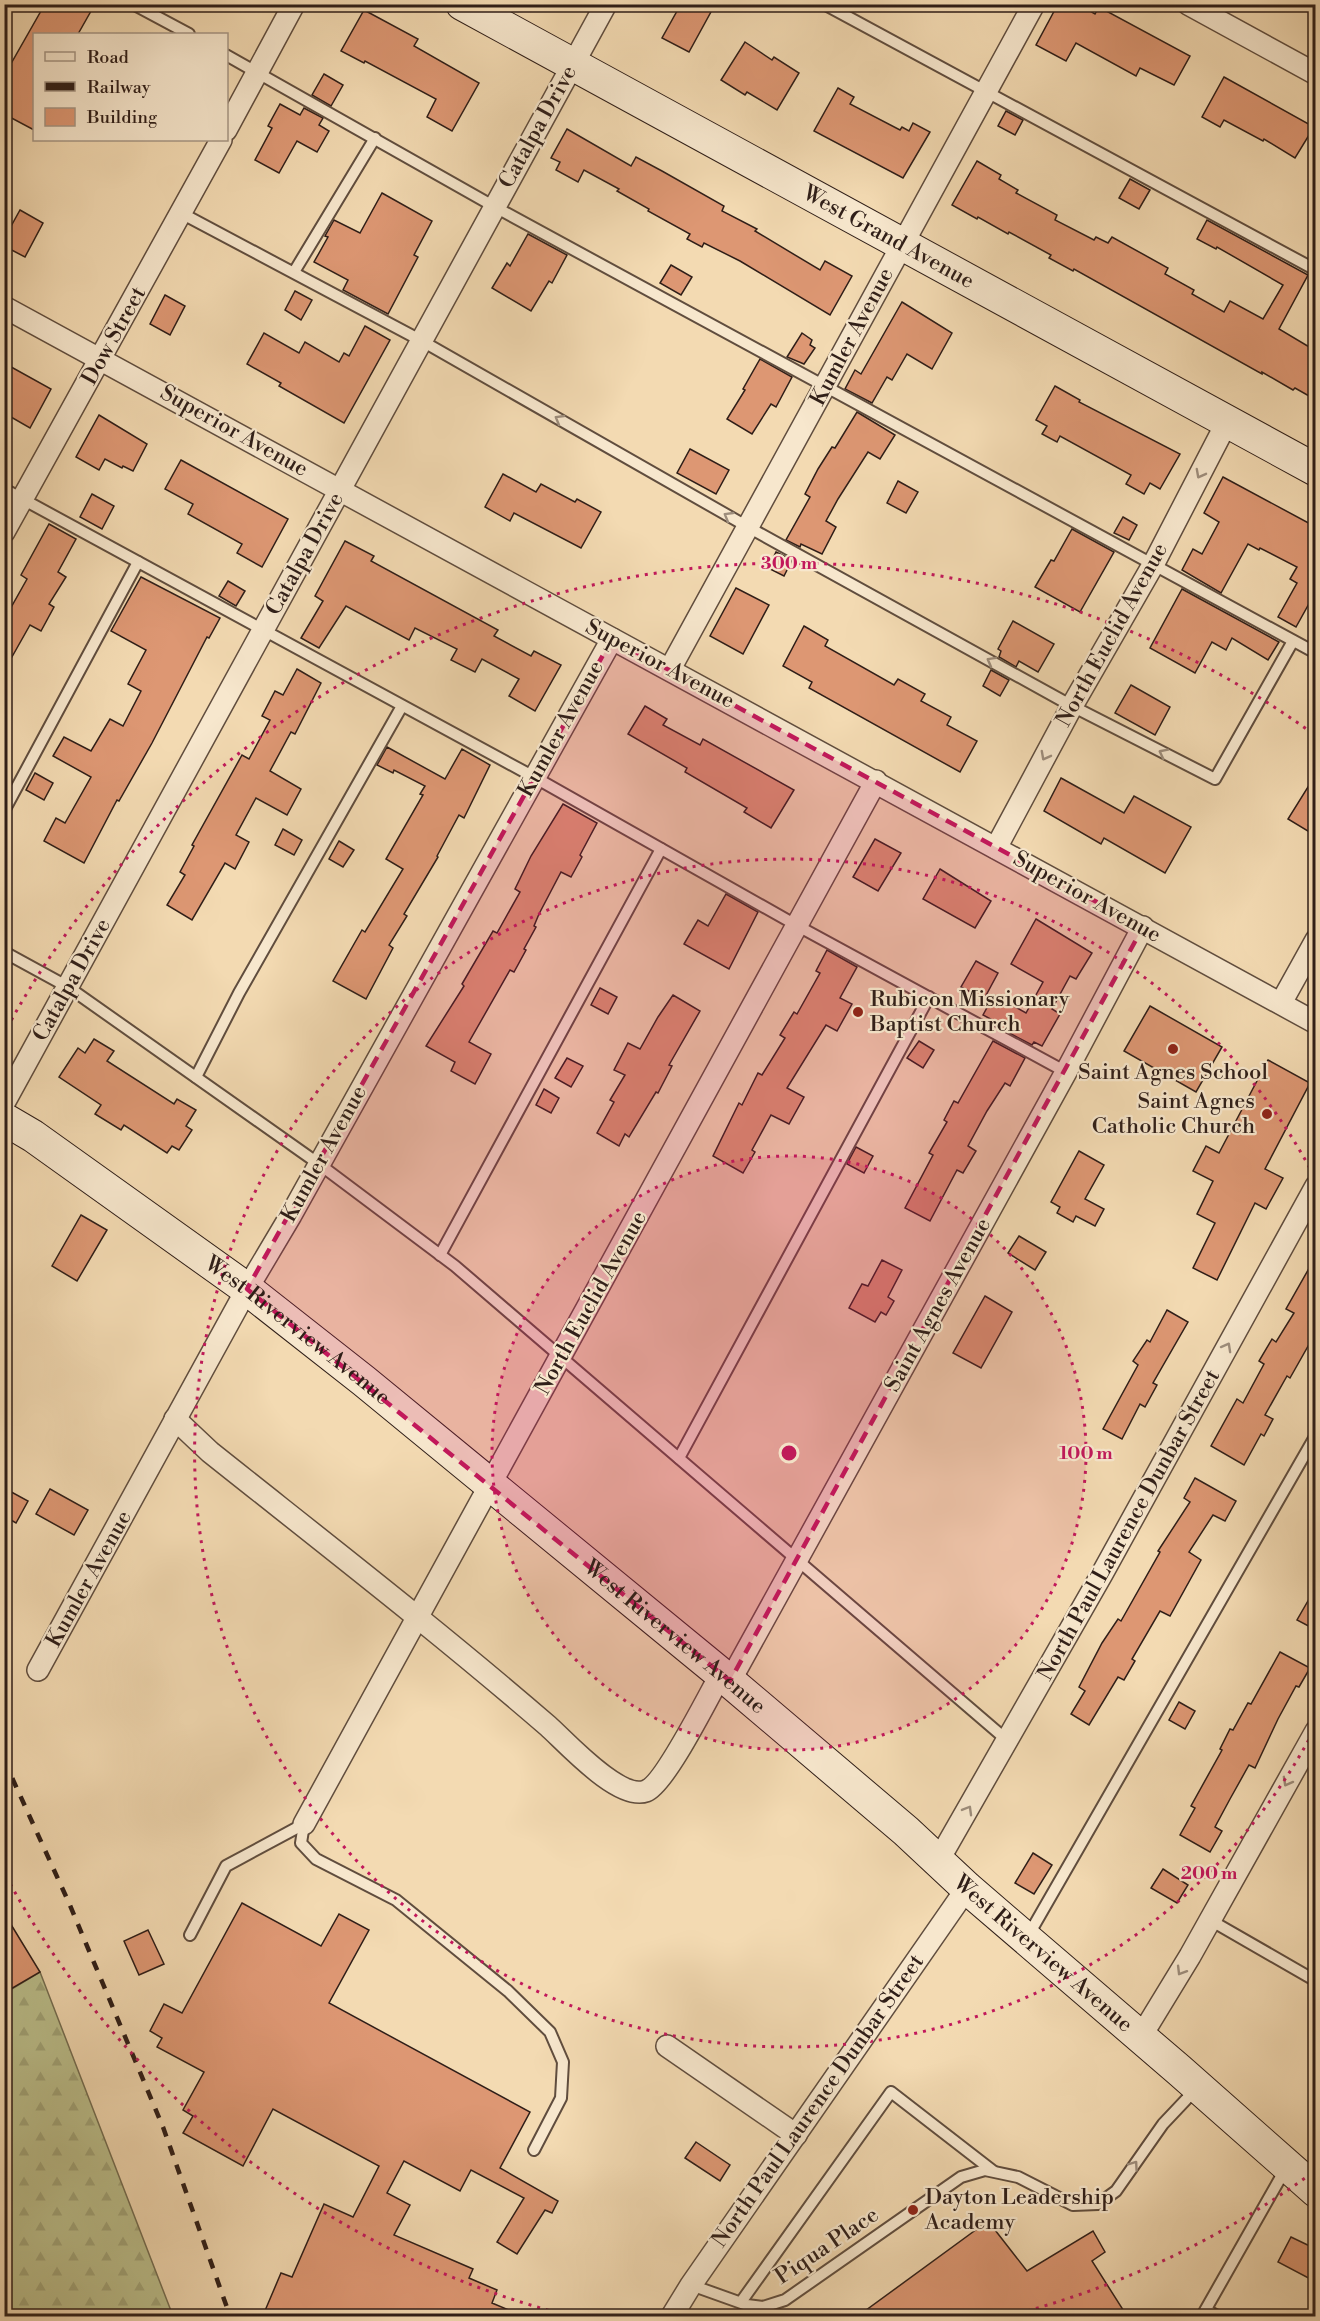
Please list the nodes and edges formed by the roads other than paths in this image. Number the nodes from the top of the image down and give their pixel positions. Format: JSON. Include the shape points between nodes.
{"nodes":[{"id":1,"x":133,"y":4,"type":"edge"},
{"id":2,"x":294,"y":4,"type":"edge"},
{"id":3,"x":462,"y":4,"type":"edge"},
{"id":4,"x":606,"y":4,"type":"edge"},
{"id":5,"x":824,"y":4,"type":"edge"},
{"id":6,"x":1034,"y":4,"type":"edge"},
{"id":7,"x":1188,"y":4,"type":"edge"},
{"id":8,"x":187,"y":33,"type":"edge"},
{"id":9,"x":228,"y":56,"type":"edge"},
{"id":10,"x":573,"y":65,"type":"junction"},
{"id":11,"x":258,"y":72,"type":"junction"},
{"id":12,"x":1316,"y":74,"type":"edge"},
{"id":13,"x":985,"y":93,"type":"junction"},
{"id":14,"x":228,"y":126,"type":"edge"},
{"id":15,"x":375,"y":138,"type":"junction"},
{"id":16,"x":220,"y":141,"type":"edge"},
{"id":17,"x":495,"y":207,"type":"junction"},
{"id":18,"x":181,"y":213,"type":"junction"},
{"id":19,"x":903,"y":244,"type":"junction"},
{"id":20,"x":1316,"y":270,"type":"edge"},
{"id":21,"x":294,"y":273,"type":"junction"},
{"id":22,"x":4,"y":307,"type":"edge"},
{"id":23,"x":422,"y":340,"type":"junction"},
{"id":24,"x":101,"y":359,"type":"junction"},
{"id":25,"x":825,"y":388,"type":"junction"},
{"id":26,"x":1227,"y":423,"type":"junction"},
{"id":27,"x":1316,"y":470,"type":"edge"},
{"id":28,"x":341,"y":490,"type":"junction"},
{"id":29,"x":14,"y":494,"type":"edge"},
{"id":30,"x":748,"y":527,"type":"junction"},
{"id":31,"x":4,"y":532,"type":"edge"},
{"id":32,"x":138,"y":562,"type":"junction"},
{"id":33,"x":1153,"y":565,"type":"junction"},
{"id":34,"x":262,"y":631,"type":"junction"},
{"id":35,"x":612,"y":639,"type":"junction"},
{"id":36,"x":1293,"y":641,"type":"junction"},
{"id":37,"x":1316,"y":653,"type":"edge"},
{"id":38,"x":670,"y":669,"type":"junction"},
{"id":39,"x":402,"y":706,"type":"junction"},
{"id":40,"x":1072,"y":706,"type":"junction"},
{"id":41,"x":534,"y":777,"type":"junction"},
{"id":42,"x":876,"y":781,"type":"junction"},
{"id":43,"x":4,"y":811,"type":"edge"},
{"id":44,"x":996,"y":848,"type":"junction"},
{"id":45,"x":661,"y":849,"type":"junction"},
{"id":46,"x":796,"y":925,"type":"junction"},
{"id":47,"x":1143,"y":927,"type":"junction"},
{"id":48,"x":1316,"y":940,"type":"edge"},
{"id":49,"x":4,"y":952,"type":"edge"},
{"id":50,"x":68,"y":987,"type":"junction"},
{"id":51,"x":930,"y":997,"type":"junction"},
{"id":52,"x":1281,"y":1003,"type":"junction"},
{"id":53,"x":1316,"y":1023,"type":"edge"},
{"id":54,"x":1066,"y":1072,"type":"junction"},
{"id":55,"x":196,"y":1077,"type":"junction"},
{"id":56,"x":4,"y":1103,"type":"edge"},
{"id":57,"x":4,"y":1119,"type":"edge"},
{"id":58,"x":319,"y":1164,"type":"junction"},
{"id":59,"x":1312,"y":1200,"type":"edge"},
{"id":60,"x":440,"y":1255,"type":"junction"},
{"id":61,"x":247,"y":1289,"type":"junction"},
{"id":62,"x":561,"y":1358,"type":"junction"},
{"id":63,"x":176,"y":1419,"type":"junction"},
{"id":64,"x":1316,"y":1435,"type":"edge"},
{"id":65,"x":679,"y":1458,"type":"junction"},
{"id":66,"x":489,"y":1485,"type":"junction"},
{"id":67,"x":797,"y":1558,"type":"junction"},
{"id":68,"x":418,"y":1619,"type":"junction"},
{"id":69,"x":38,"y":1670,"type":"dead end"},
{"id":70,"x":725,"y":1677,"type":"junction"},
{"id":71,"x":1316,"y":1731,"type":"edge"},
{"id":72,"x":1008,"y":1741,"type":"junction"},
{"id":73,"x":304,"y":1824,"type":"junction"},
{"id":74,"x":938,"y":1861,"type":"junction"},
{"id":75,"x":968,"y":1888,"type":"junction"},
{"id":76,"x":1210,"y":1920,"type":"junction"},
{"id":77,"x":190,"y":1935,"type":"dead end"},
{"id":78,"x":1027,"y":1939,"type":"junction"},
{"id":79,"x":1316,"y":1981,"type":"edge"},
{"id":80,"x":1140,"y":2038,"type":"junction"},
{"id":81,"x":667,"y":2046,"type":"dead end"},
{"id":82,"x":1198,"y":2086,"type":"junction"},
{"id":83,"x":796,"y":2135,"type":"junction"},
{"id":84,"x":534,"y":2150,"type":"dead end"},
{"id":85,"x":1288,"y":2166,"type":"junction"},
{"id":86,"x":996,"y":2173,"type":"junction"},
{"id":87,"x":1316,"y":2191,"type":"edge"},
{"id":88,"x":691,"y":2285,"type":"junction"},
{"id":89,"x":741,"y":2302,"type":"junction"},
{"id":90,"x":1204,"y":2313,"type":"edge"},
{"id":91,"x":672,"y":2316,"type":"edge"},
{"id":92,"x":1217,"y":2316,"type":"edge"}],
"edges":[{"from":1,"to":8,"type":"lane"},
{"from":2,"to":11,"type":"street"},
{"from":3,"to":10,"type":"street","name":"West Grand Avenue"},
{"from":4,"to":10,"type":"street","name":"Catalpa Drive"},
{"from":5,"to":13,"type":"lane"},
{"from":6,"to":13,"type":"street","name":"Kumler Avenue"},
{"from":7,"to":12,"type":"street"},
{"from":9,"to":11,"type":"lane"},
{"from":10,"to":17,"type":"street","name":"Catalpa Drive"},
{"from":10,"to":19,"type":"street","name":"West Grand Avenue"},
{"from":11,"to":14,"type":"street"},
{"from":11,"to":15,"type":"lane"},
{"from":13,"to":19,"type":"street","name":"Kumler Avenue"},
{"from":13,"to":20,"type":"lane"},
{"from":15,"to":17,"type":"lane"},
{"from":15,"to":21,"type":"lane"},
{"from":16,"to":18,"type":"street","name":"Dow Street"},
{"from":17,"to":23,"type":"street","name":"Catalpa Drive"},
{"from":17,"to":25,"type":"lane"},
{"from":18,"to":21,"type":"lane"},
{"from":18,"to":24,"type":"street","name":"Dow Street"},
{"from":19,"to":25,"type":"street","name":"Kumler Avenue"},
{"from":19,"to":26,"type":"street","name":"West Grand Avenue"},
{"from":21,"to":23,"type":"lane"},
{"from":22,"to":24,"type":"street","name":"Superior Avenue"},
{"from":23,"to":28,"type":"street","name":"Catalpa Drive"},
{"from":30,"to":23,"type":"lane","one_way":true},
{"from":24,"to":28,"type":"street","name":"Superior Avenue"},
{"from":24,"to":29,"type":"street","name":"Dow Street"},
{"from":25,"to":30,"type":"street","name":"Kumler Avenue"},
{"from":25,"to":33,"type":"lane"},
{"from":26,"to":27,"type":"street","name":"West Grand Avenue"},
{"from":26,"to":33,"type":"street","name":"North Euclid Avenue","one_way":true},
{"from":28,"to":34,"type":"street","name":"Catalpa Drive"},
{"from":28,"to":35,"type":"street","name":"Superior Avenue"},
{"from":29,"to":31,"type":"street","name":"Dow Street"},
{"from":29,"to":32,"type":"lane"},
{"from":30,"to":38,"type":"street","name":"Kumler Avenue"},
{"from":40,"to":30,"type":"lane","one_way":true},
{"from":32,"to":34,"type":"lane"},
{"from":32,"to":43,"type":"lane"},
{"from":33,"to":36,"type":"lane"},
{"from":33,"to":40,"type":"street","name":"North Euclid Avenue"},
{"from":34,"to":39,"type":"lane"},
{"from":34,"to":50,"type":"street","name":"Catalpa Drive"},
{"from":35,"to":38,"type":"street","name":"Superior Avenue"},
{"from":35,"to":41,"type":"street","name":"Kumler Avenue"},
{"from":36,"to":37,"type":"lane"},
{"from":36,"to":40,"type":"lane","one_way":true,"via":[[1215,779]]},
{"from":38,"to":42,"type":"street","name":"Superior Avenue"},
{"from":39,"to":41,"type":"lane"},
{"from":39,"to":55,"type":"lane","via":[[239,993]]},
{"from":40,"to":44,"type":"street","name":"North Euclid Avenue","one_way":true},
{"from":41,"to":45,"type":"lane"},
{"from":41,"to":58,"type":"street","name":"Kumler Avenue"},
{"from":42,"to":44,"type":"street","name":"Superior Avenue"},
{"from":42,"to":46,"type":"street","name":"North Euclid Avenue"},
{"from":44,"to":47,"type":"street","name":"Superior Avenue"},
{"from":45,"to":46,"type":"lane"},
{"from":45,"to":60,"type":"lane"},
{"from":46,"to":51,"type":"lane"},
{"from":46,"to":62,"type":"street","name":"North Euclid Avenue"},
{"from":47,"to":52,"type":"street","name":"Superior Avenue"},
{"from":47,"to":54,"type":"street","name":"Saint Agnes Avenue"},
{"from":48,"to":52,"type":"street"},
{"from":49,"to":50,"type":"lane"},
{"from":50,"to":55,"type":"lane"},
{"from":50,"to":56,"type":"street","name":"Catalpa Drive"},
{"from":51,"to":54,"type":"lane"},
{"from":51,"to":65,"type":"lane"},
{"from":52,"to":53,"type":"street","name":"Superior Avenue"},
{"from":54,"to":67,"type":"street","name":"Saint Agnes Avenue"},
{"from":55,"to":58,"type":"lane"},
{"from":57,"to":61,"type":"street","name":"West Riverview Avenue"},
{"from":58,"to":60,"type":"lane"},
{"from":58,"to":61,"type":"street","name":"Kumler Avenue"},
{"from":72,"to":59,"type":"street","name":"North Paul Laurence Dunbar Street","one_way":true},
{"from":60,"to":62,"type":"lane"},
{"from":61,"to":63,"type":"street","name":"Kumler Avenue"},
{"from":61,"to":66,"type":"street","name":"West Riverview Avenue"},
{"from":62,"to":65,"type":"lane"},
{"from":62,"to":66,"type":"street","name":"North Euclid Avenue"},
{"from":63,"to":68,"type":"street","name":"Saint Agnes Avenue","via":[[210,1452]]},
{"from":63,"to":69,"type":"street","name":"Kumler Avenue"},
{"from":64,"to":78,"type":"lane"},
{"from":65,"to":67,"type":"lane"},
{"from":66,"to":68,"type":"street","name":"North Euclid Avenue"},
{"from":66,"to":70,"type":"street","name":"West Riverview Avenue"},
{"from":67,"to":70,"type":"street","name":"Saint Agnes Avenue"},
{"from":67,"to":72,"type":"lane"},
{"from":68,"to":70,"type":"street","name":"Saint Agnes Avenue","via":[[608,1780],[633,1793],[656,1785]]},
{"from":68,"to":73,"type":"street","name":"North Euclid Avenue"},
{"from":70,"to":74,"type":"street","name":"West Riverview Avenue"},
{"from":71,"to":76,"type":"street","one_way":true},
{"from":74,"to":72,"type":"street","name":"North Paul Laurence Dunbar Street","one_way":true},
{"from":73,"to":77,"type":"lane","via":[[226,1866]]},
{"from":73,"to":84,"type":"lane","via":[[301,1843],[316,1859],[396,1900],[508,1991],[550,2032],[562,2062],[561,2098]]},
{"from":74,"to":75,"type":"street","name":"West Riverview Avenue"},
{"from":75,"to":78,"type":"street","name":"West Riverview Avenue"},
{"from":75,"to":83,"type":"street","name":"North Paul Laurence Dunbar Street"},
{"from":76,"to":79,"type":"lane"},
{"from":76,"to":80,"type":"street","one_way":true},
{"from":78,"to":80,"type":"street","name":"West Riverview Avenue"},
{"from":80,"to":82,"type":"street","name":"West Riverview Avenue"},
{"from":81,"to":83,"type":"street"},
{"from":82,"to":85,"type":"street","name":"West Riverview Avenue"},
{"from":86,"to":82,"type":"lane","name":"Piqua Place","one_way":true,"via":[[1018,2177],[1073,2205],[1098,2204],[1116,2191],[1163,2124]]},
{"from":83,"to":88,"type":"street","name":"North Paul Laurence Dunbar Street"},
{"from":85,"to":87,"type":"street","name":"West Riverview Avenue"},
{"from":85,"to":90,"type":"lane"},
{"from":86,"to":89,"type":"lane","name":"Piqua Place","via":[[986,2170],[961,2177],[785,2300],[763,2307]]},
{"from":86,"to":89,"type":"lane","via":[[891,2092]]},
{"from":88,"to":89,"type":"lane","name":"Piqua Place"},
{"from":88,"to":91,"type":"street","name":"North Paul Laurence Dunbar Street"},
{"from":90,"to":92,"type":"lane"}]}
